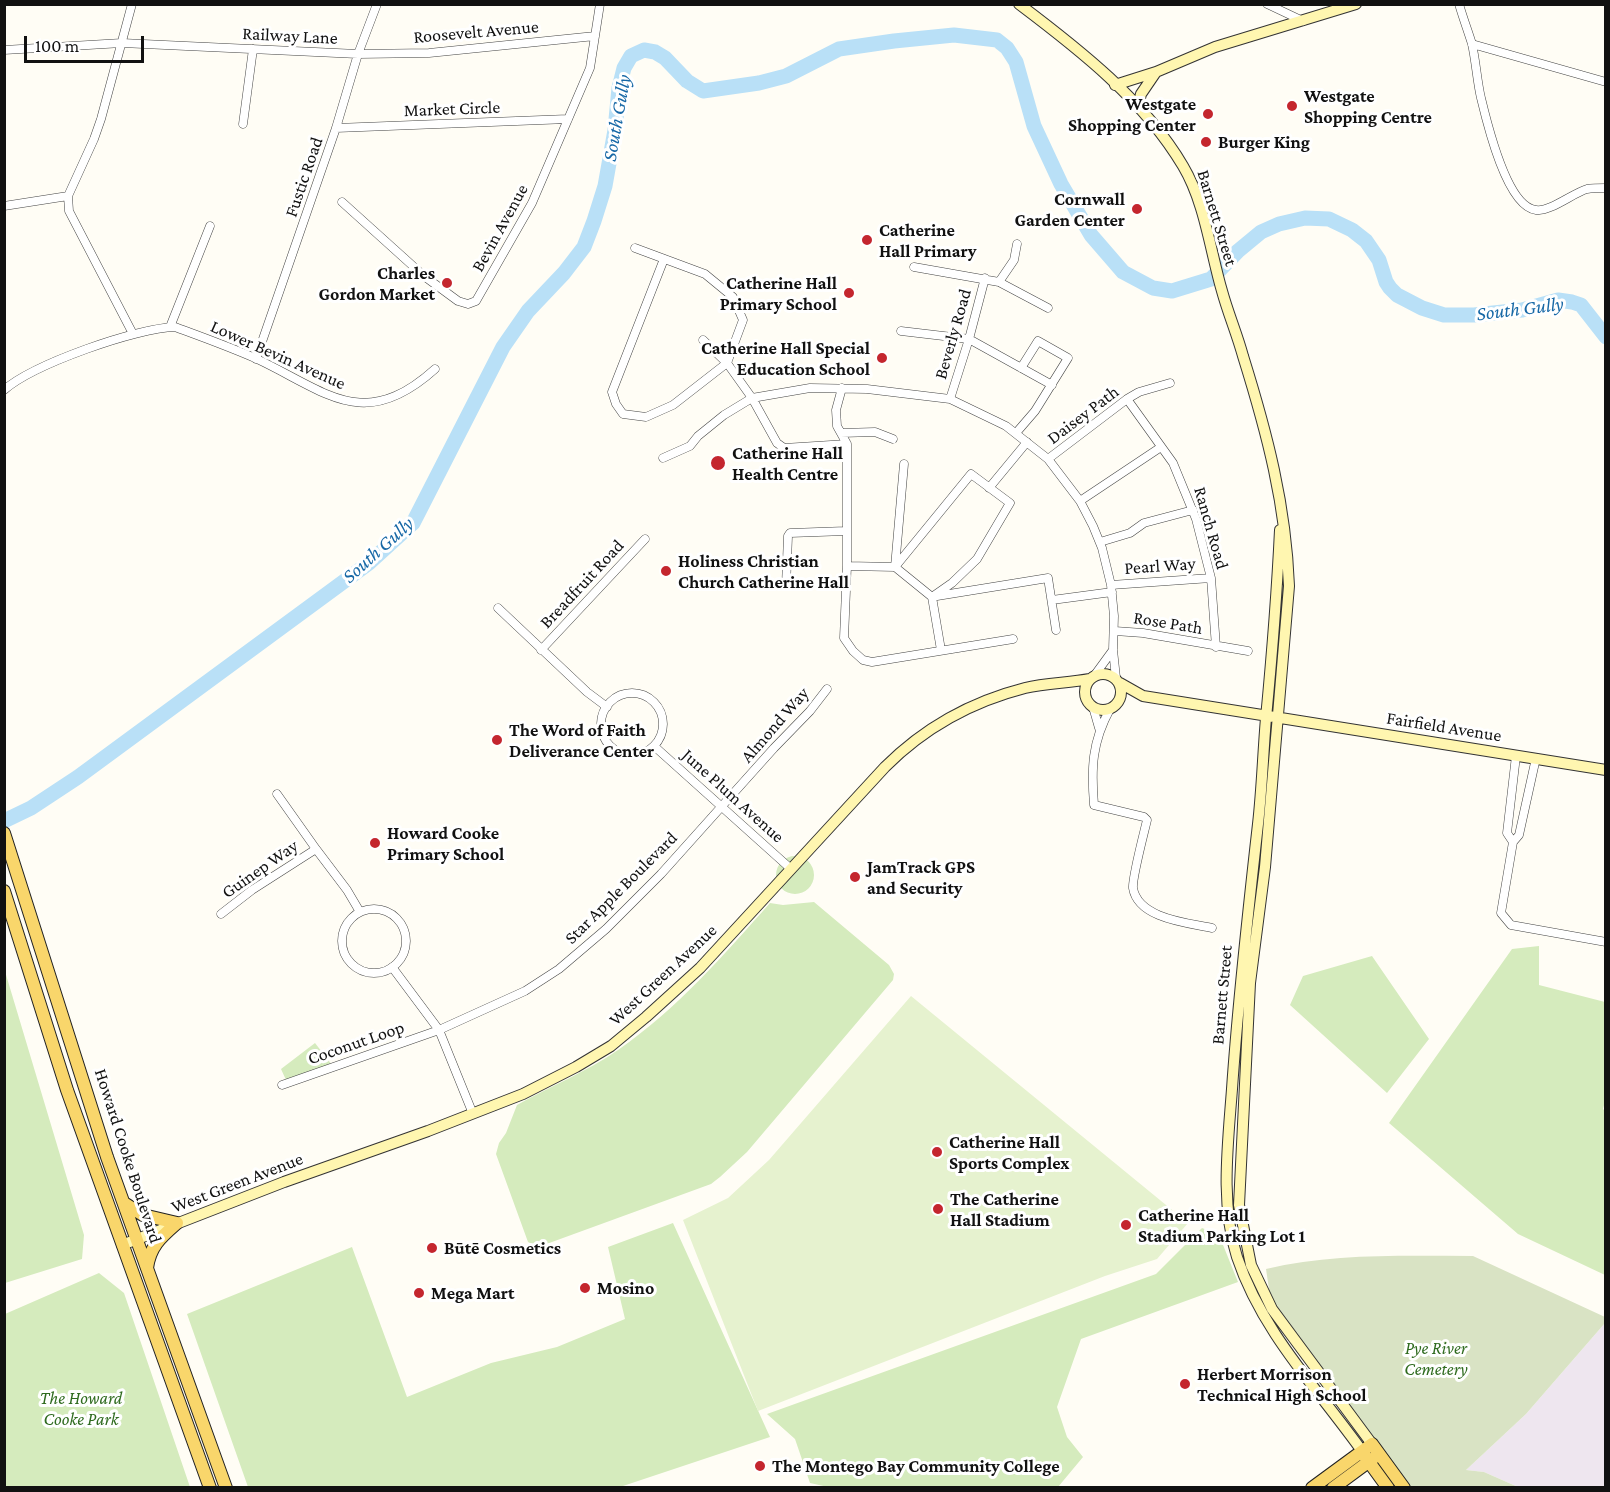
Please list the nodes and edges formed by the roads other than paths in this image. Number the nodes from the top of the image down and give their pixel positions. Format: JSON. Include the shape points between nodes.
{"nodes":[{"id":1,"x":132,"y":4,"type":"edge"},
{"id":2,"x":377,"y":4,"type":"edge"},
{"id":3,"x":600,"y":4,"type":"edge"},
{"id":4,"x":1019,"y":4,"type":"edge"},
{"id":5,"x":1267,"y":4,"type":"edge"},
{"id":6,"x":1356,"y":4,"type":"edge"},
{"id":7,"x":1459,"y":4,"type":"edge"},
{"id":8,"x":1303,"y":21,"type":"junction"},
{"id":9,"x":595,"y":36,"type":"junction"},
{"id":10,"x":122,"y":43,"type":"junction"},
{"id":11,"x":1472,"y":44,"type":"junction"},
{"id":12,"x":253,"y":49,"type":"junction"},
{"id":13,"x":4,"y":50,"type":"edge"},
{"id":14,"x":358,"y":54,"type":"junction"},
{"id":15,"x":1156,"y":72,"type":"junction"},
{"id":16,"x":1605,"y":82,"type":"edge"},
{"id":17,"x":1115,"y":85,"type":"junction"},
{"id":18,"x":1138,"y":106,"type":"junction"},
{"id":19,"x":568,"y":119,"type":"junction"},
{"id":20,"x":243,"y":124,"type":"dead end"},
{"id":21,"x":336,"y":128,"type":"junction"},
{"id":22,"x":1605,"y":188,"type":"edge"},
{"id":23,"x":68,"y":196,"type":"junction"},
{"id":24,"x":342,"y":202,"type":"dead end"},
{"id":25,"x":4,"y":206,"type":"edge"},
{"id":26,"x":210,"y":226,"type":"dead end"},
{"id":27,"x":1017,"y":244,"type":"dead end"},
{"id":28,"x":634,"y":248,"type":"dead end"},
{"id":29,"x":664,"y":259,"type":"junction"},
{"id":30,"x":914,"y":267,"type":"dead end"},
{"id":31,"x":985,"y":278,"type":"junction"},
{"id":32,"x":999,"y":282,"type":"junction"},
{"id":33,"x":1048,"y":308,"type":"dead end"},
{"id":34,"x":170,"y":327,"type":"junction"},
{"id":35,"x":901,"y":331,"type":"dead end"},
{"id":36,"x":133,"y":334,"type":"junction"},
{"id":37,"x":969,"y":339,"type":"junction"},
{"id":38,"x":703,"y":340,"type":"dead end"},
{"id":39,"x":256,"y":359,"type":"junction"},
{"id":40,"x":727,"y":363,"type":"junction"},
{"id":41,"x":1021,"y":368,"type":"junction"},
{"id":42,"x":435,"y":369,"type":"dead end"},
{"id":43,"x":1170,"y":383,"type":"dead end"},
{"id":44,"x":1052,"y":385,"type":"junction"},
{"id":45,"x":842,"y":388,"type":"junction"},
{"id":46,"x":4,"y":390,"type":"edge"},
{"id":47,"x":752,"y":398,"type":"junction"},
{"id":48,"x":950,"y":399,"type":"junction"},
{"id":49,"x":1127,"y":399,"type":"junction"},
{"id":50,"x":841,"y":433,"type":"junction"},
{"id":51,"x":1016,"y":433,"type":"junction"},
{"id":52,"x":893,"y":439,"type":"dead end"},
{"id":53,"x":1027,"y":442,"type":"junction"},
{"id":54,"x":847,"y":444,"type":"junction"},
{"id":55,"x":1161,"y":447,"type":"junction"},
{"id":56,"x":663,"y":458,"type":"dead end"},
{"id":57,"x":1048,"y":459,"type":"junction"},
{"id":58,"x":904,"y":464,"type":"dead end"},
{"id":59,"x":989,"y":488,"type":"junction"},
{"id":60,"x":1080,"y":501,"type":"junction"},
{"id":61,"x":1193,"y":510,"type":"junction"},
{"id":62,"x":846,"y":531,"type":"junction"},
{"id":63,"x":645,"y":539,"type":"dead end"},
{"id":64,"x":1100,"y":542,"type":"junction"},
{"id":65,"x":847,"y":566,"type":"junction"},
{"id":66,"x":895,"y":567,"type":"junction"},
{"id":67,"x":1211,"y":578,"type":"junction"},
{"id":68,"x":786,"y":586,"type":"dead end"},
{"id":69,"x":1112,"y":588,"type":"junction"},
{"id":70,"x":932,"y":597,"type":"junction"},
{"id":71,"x":1052,"y":600,"type":"junction"},
{"id":72,"x":498,"y":608,"type":"dead end"},
{"id":73,"x":1056,"y":630,"type":"dead end"},
{"id":74,"x":1115,"y":631,"type":"junction"},
{"id":75,"x":1012,"y":639,"type":"dead end"},
{"id":76,"x":1216,"y":647,"type":"junction"},
{"id":77,"x":541,"y":650,"type":"junction"},
{"id":78,"x":941,"y":650,"type":"junction"},
{"id":79,"x":1113,"y":650,"type":"junction"},
{"id":80,"x":1248,"y":651,"type":"dead end"},
{"id":81,"x":1092,"y":677,"type":"junction"},
{"id":82,"x":1118,"y":681,"type":"junction"},
{"id":83,"x":1065,"y":684,"type":"junction"},
{"id":84,"x":827,"y":689,"type":"dead end"},
{"id":85,"x":1143,"y":696,"type":"junction"},
{"id":86,"x":1090,"y":703,"type":"junction"},
{"id":87,"x":607,"y":707,"type":"junction"},
{"id":88,"x":1113,"y":707,"type":"junction"},
{"id":89,"x":1272,"y":717,"type":"junction"},
{"id":90,"x":1099,"y":728,"type":"junction"},
{"id":91,"x":654,"y":746,"type":"junction"},
{"id":92,"x":1516,"y":756,"type":"junction"},
{"id":93,"x":1536,"y":758,"type":"junction"},
{"id":94,"x":1605,"y":770,"type":"edge"},
{"id":95,"x":277,"y":794,"type":"dead end"},
{"id":96,"x":721,"y":807,"type":"junction"},
{"id":97,"x":4,"y":833,"type":"edge"},
{"id":98,"x":1513,"y":842,"type":"junction"},
{"id":99,"x":316,"y":849,"type":"junction"},
{"id":100,"x":791,"y":869,"type":"junction"},
{"id":101,"x":4,"y":891,"type":"edge"},
{"id":102,"x":360,"y":912,"type":"junction"},
{"id":103,"x":221,"y":914,"type":"dead end"},
{"id":104,"x":1212,"y":928,"type":"dead end"},
{"id":105,"x":1605,"y":942,"type":"edge"},
{"id":106,"x":392,"y":967,"type":"junction"},
{"id":107,"x":439,"y":1030,"type":"junction"},
{"id":108,"x":282,"y":1085,"type":"dead end"},
{"id":109,"x":472,"y":1114,"type":"junction"},
{"id":110,"x":124,"y":1203,"type":"junction"},
{"id":111,"x":177,"y":1223,"type":"junction"},
{"id":112,"x":136,"y":1239,"type":"junction"},
{"id":113,"x":122,"y":1245,"type":"junction"},
{"id":114,"x":147,"y":1269,"type":"junction"},
{"id":115,"x":1371,"y":1453,"type":"junction"},
{"id":116,"x":210,"y":1488,"type":"edge"},
{"id":117,"x":226,"y":1488,"type":"edge"},
{"id":118,"x":1312,"y":1488,"type":"edge"},
{"id":119,"x":1334,"y":1488,"type":"edge"},
{"id":120,"x":1388,"y":1488,"type":"edge"},
{"id":121,"x":1404,"y":1488,"type":"edge"}],
"edges":[{"from":1,"to":10,"type":"street"},
{"from":2,"to":14,"type":"street","name":"Fustic Road"},
{"from":3,"to":9,"type":"street","name":"Bevin Avenue"},
{"from":4,"to":17,"type":"main road","name":"Barnett Street","via":[[1062,36]]},
{"from":5,"to":8,"type":"street"},
{"from":6,"to":8,"type":"main road"},
{"from":7,"to":11,"type":"street"},
{"from":8,"to":15,"type":"main road","via":[[1215,47]]},
{"from":9,"to":14,"type":"street","name":"Roosevelt Avenue","via":[[429,53]]},
{"from":9,"to":19,"type":"street","name":"Bevin Avenue","via":[[590,68]]},
{"from":10,"to":12,"type":"street","name":"Railway Lane"},
{"from":10,"to":13,"type":"street","name":"Railway Lane"},
{"from":10,"to":23,"type":"street","via":[[94,139]]},
{"from":11,"to":16,"type":"street"},
{"from":11,"to":22,"type":"street","via":[[1493,140],[1517,197],[1536,210],[1586,190]]},
{"from":12,"to":14,"type":"street","name":"Railway Lane"},
{"from":12,"to":20,"type":"street"},
{"from":14,"to":21,"type":"street","name":"Fustic Road"},
{"from":15,"to":17,"type":"main road"},
{"from":15,"to":18,"type":"main road"},
{"from":17,"to":18,"type":"main road","name":"Barnett Street"},
{"from":18,"to":89,"type":"main road","name":"Barnett Street","via":[[1168,143],[1194,185],[1265,430],[1282,504]]},
{"from":19,"to":21,"type":"street","name":"Market Circle"},
{"from":19,"to":24,"type":"street","name":"Bevin Avenue","via":[[532,203],[473,303],[458,301],[424,276]]},
{"from":21,"to":39,"type":"street","name":"Fustic Road"},
{"from":23,"to":25,"type":"street"},
{"from":23,"to":36,"type":"street","via":[[69,211]]},
{"from":26,"to":34,"type":"street"},
{"from":27,"to":32,"type":"street","via":[[1014,260]]},
{"from":28,"to":29,"type":"street"},
{"from":29,"to":40,"type":"street","via":[[705,274],[734,297],[743,320]]},
{"from":29,"to":40,"type":"street","via":[[612,392],[616,404],[623,414],[646,417],[673,405]]},
{"from":30,"to":31,"type":"street"},
{"from":31,"to":32,"type":"street"},
{"from":31,"to":37,"type":"street","name":"Beverly Road"},
{"from":32,"to":33,"type":"street"},
{"from":34,"to":36,"type":"street","name":"Lower Bevin Avenue"},
{"from":34,"to":39,"type":"street","name":"Lower Bevin Avenue"},
{"from":35,"to":37,"type":"street"},
{"from":36,"to":46,"type":"street","name":"Lower Bevin Avenue","via":[[51,363]]},
{"from":37,"to":41,"type":"street"},
{"from":37,"to":48,"type":"street","name":"Beverly Road"},
{"from":38,"to":40,"type":"street"},
{"from":39,"to":42,"type":"street","name":"Lower Bevin Avenue","via":[[315,391],[348,402],[395,398]]},
{"from":40,"to":47,"type":"street"},
{"from":41,"to":44,"type":"street"},
{"from":41,"to":44,"type":"street","via":[[1039,341],[1068,358]]},
{"from":43,"to":49,"type":"street","name":"Daisey Path"},
{"from":44,"to":51,"type":"street"},
{"from":45,"to":47,"type":"street","via":[[810,388]]},
{"from":45,"to":48,"type":"street"},
{"from":45,"to":50,"type":"street","via":[[836,410]]},
{"from":47,"to":54,"type":"street","via":[[784,448]]},
{"from":47,"to":56,"type":"street","via":[[724,415],[690,446]]},
{"from":48,"to":51,"type":"street"},
{"from":49,"to":55,"type":"street","name":"Ranch Road"},
{"from":49,"to":57,"type":"street","name":"Daisey Path"},
{"from":50,"to":52,"type":"street","via":[[875,432]]},
{"from":50,"to":54,"type":"street"},
{"from":51,"to":53,"type":"street"},
{"from":53,"to":57,"type":"street"},
{"from":53,"to":59,"type":"street"},
{"from":54,"to":62,"type":"street"},
{"from":55,"to":60,"type":"street"},
{"from":55,"to":61,"type":"street","name":"Ranch Road","via":[[1173,463]]},
{"from":57,"to":60,"type":"street"},
{"from":58,"to":66,"type":"street"},
{"from":59,"to":66,"type":"street","via":[[971,474]]},
{"from":59,"to":70,"type":"street","via":[[1010,503],[977,559]]},
{"from":60,"to":64,"type":"street"},
{"from":61,"to":64,"type":"street","via":[[1144,523],[1130,533]]},
{"from":61,"to":67,"type":"street","name":"Ranch Road"},
{"from":62,"to":65,"type":"street"},
{"from":62,"to":68,"type":"street","via":[[790,533]]},
{"from":63,"to":77,"type":"street","name":"Breadfruit Road"},
{"from":64,"to":69,"type":"street"},
{"from":65,"to":66,"type":"street"},
{"from":65,"to":78,"type":"street","via":[[844,638],[853,651],[872,662]]},
{"from":66,"to":70,"type":"street"},
{"from":67,"to":69,"type":"street","name":"Pearl Way"},
{"from":67,"to":76,"type":"street","name":"Ranch Road"},
{"from":69,"to":71,"type":"street","name":"Pearl Way"},
{"from":69,"to":74,"type":"street"},
{"from":70,"to":71,"type":"street","via":[[1048,578]]},
{"from":70,"to":78,"type":"street"},
{"from":71,"to":73,"type":"street"},
{"from":72,"to":77,"type":"street"},
{"from":74,"to":76,"type":"street","name":"Rose Path"},
{"from":74,"to":79,"type":"street"},
{"from":75,"to":78,"type":"street"},
{"from":76,"to":80,"type":"street","name":"Rose Path"},
{"from":77,"to":87,"type":"street"},
{"from":79,"to":81,"type":"street"},
{"from":79,"to":82,"type":"street"},
{"from":81,"to":82,"type":"main road","via":[[1106,674]]},
{"from":81,"to":83,"type":"main road","name":"West Green Avenue"},
{"from":81,"to":86,"type":"main road","via":[[1085,690]]},
{"from":82,"to":85,"type":"main road"},
{"from":82,"to":88,"type":"main road","via":[[1122,694]]},
{"from":83,"to":86,"type":"main road"},
{"from":83,"to":100,"type":"main road","name":"West Green Avenue","via":[[1023,689],[972,706],[926,730],[885,767]]},
{"from":84,"to":96,"type":"street","name":"Almond Way"},
{"from":85,"to":88,"type":"main road"},
{"from":85,"to":89,"type":"main road"},
{"from":86,"to":88,"type":"main road","via":[[1101,710]]},
{"from":86,"to":90,"type":"street"},
{"from":87,"to":91,"type":"street","via":[[601,727],[610,746],[627,755],[637,755]]},
{"from":87,"to":91,"type":"street","via":[[628,694],[652,701],[661,713],[663,727]]},
{"from":88,"to":90,"type":"street"},
{"from":89,"to":92,"type":"main road","name":"Fairfield Avenue"},
{"from":89,"to":115,"type":"main road","name":"Barnett Street","via":[[1244,932],[1227,1152],[1228,1210],[1237,1256],[1256,1302],[1318,1396]]},
{"from":90,"to":104,"type":"street","via":[[1093,751],[1094,805],[1147,820],[1133,888],[1137,898],[1161,917]]},
{"from":91,"to":96,"type":"street","name":"June Plum Avenue"},
{"from":92,"to":93,"type":"main road","name":"Fairfield Avenue"},
{"from":92,"to":98,"type":"street","via":[[1507,832]]},
{"from":93,"to":94,"type":"main road","name":"Fairfield Avenue"},
{"from":93,"to":98,"type":"street","via":[[1520,835]]},
{"from":95,"to":99,"type":"street"},
{"from":96,"to":100,"type":"street","name":"June Plum Avenue"},
{"from":96,"to":107,"type":"street","name":"Star Apple Boulevard","via":[[661,874],[576,956],[525,991]]},
{"from":97,"to":110,"type":"main road","name":"Howard Cooke Boulevard"},
{"from":98,"to":105,"type":"street","via":[[1501,906],[1507,922]]},
{"from":99,"to":102,"type":"street"},
{"from":99,"to":103,"type":"street","name":"Guinep Way"},
{"from":100,"to":109,"type":"main road","name":"West Green Avenue","via":[[700,968],[611,1046],[523,1094]]},
{"from":101,"to":113,"type":"main road","name":"Howard Cooke Boulevard","via":[[67,1090]]},
{"from":102,"to":106,"type":"street","via":[[379,909],[402,926],[406,944]]},
{"from":102,"to":106,"type":"street","via":[[344,932],[343,946],[348,959],[370,972]]},
{"from":106,"to":107,"type":"street"},
{"from":107,"to":108,"type":"street","name":"Coconut Loop"},
{"from":107,"to":109,"type":"street"},
{"from":109,"to":111,"type":"main road","name":"West Green Avenue"},
{"from":110,"to":111,"type":"main road","via":[[143,1215]]},
{"from":110,"to":112,"type":"main road","name":"Howard Cooke Boulevard"},
{"from":111,"to":112,"type":"main road","name":"West Green Avenue"},
{"from":111,"to":114,"type":"main road","via":[[158,1239]]},
{"from":112,"to":113,"type":"main road","name":"West Green Avenue"},
{"from":112,"to":114,"type":"main road","name":"Howard Cooke Boulevard"},
{"from":113,"to":116,"type":"main road","name":"Howard Cooke Boulevard"},
{"from":114,"to":117,"type":"main road","name":"Howard Cooke Boulevard"},
{"from":115,"to":118,"type":"main road"},
{"from":115,"to":119,"type":"main road"},
{"from":115,"to":120,"type":"main road"},
{"from":115,"to":121,"type":"main road"}]}
